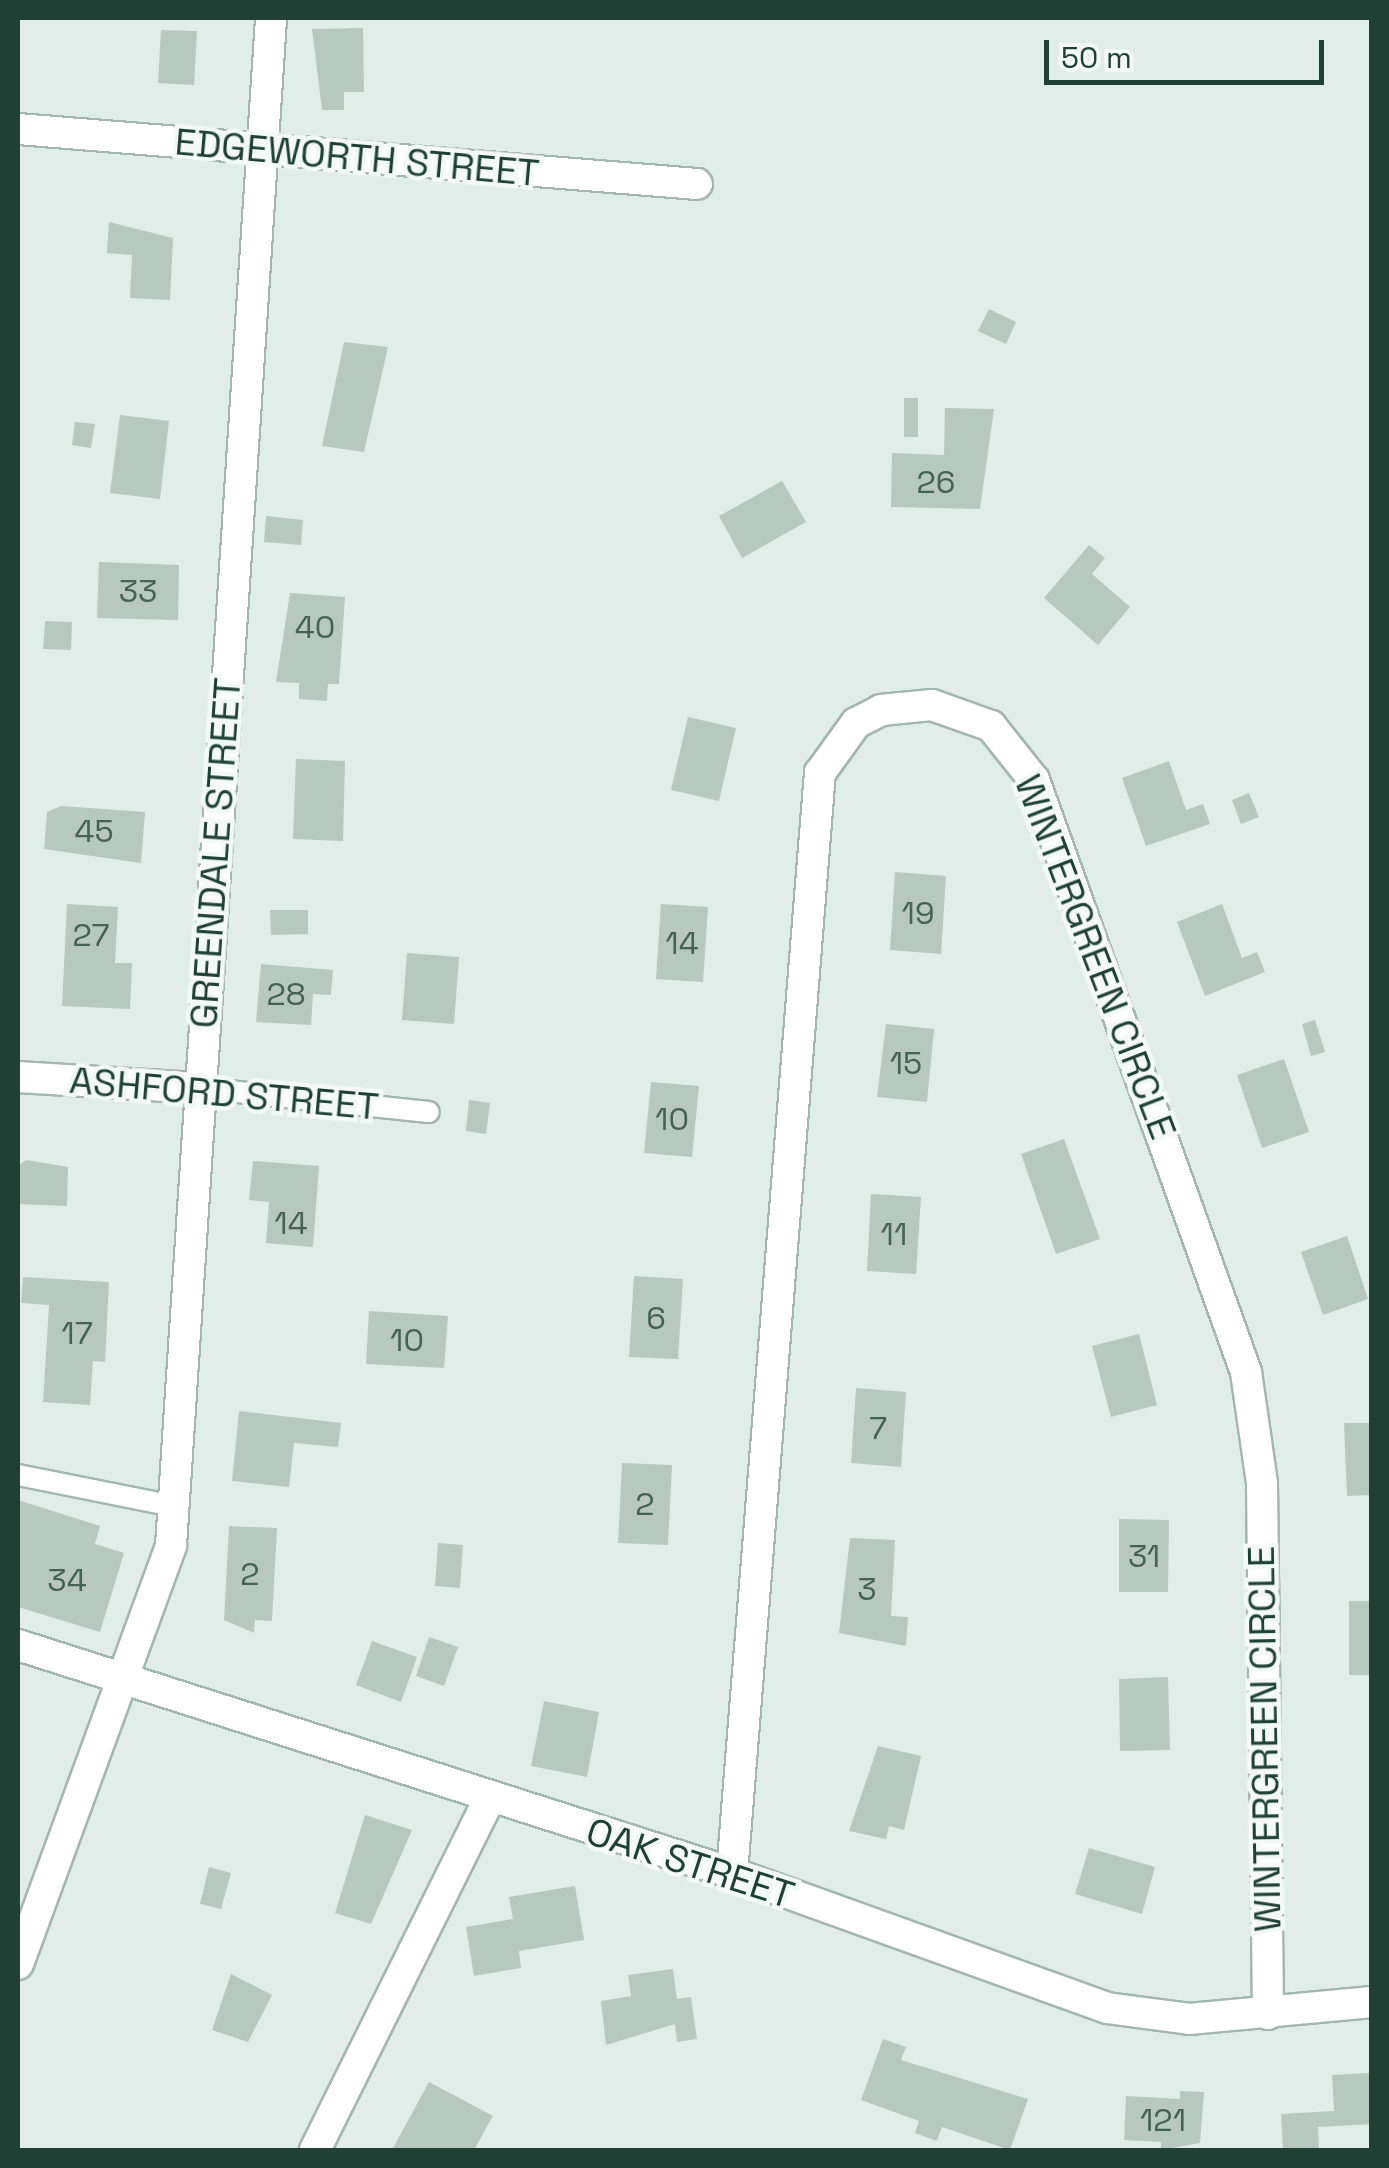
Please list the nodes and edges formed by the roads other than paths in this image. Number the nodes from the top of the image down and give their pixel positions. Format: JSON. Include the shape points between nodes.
{"nodes":[{"id":1,"x":270,"y":18,"type":"edge"},
{"id":2,"x":18,"y":129,"type":"edge"},
{"id":3,"x":262,"y":152,"type":"junction"},
{"id":4,"x":697,"y":184,"type":"dead end"},
{"id":5,"x":18,"y":1077,"type":"edge"},
{"id":6,"x":200,"y":1088,"type":"junction"},
{"id":7,"x":430,"y":1112,"type":"dead end"},
{"id":8,"x":18,"y":1475,"type":"edge"},
{"id":9,"x":173,"y":1506,"type":"junction"},
{"id":10,"x":18,"y":1644,"type":"edge"},
{"id":11,"x":126,"y":1682,"type":"junction"},
{"id":12,"x":488,"y":1801,"type":"junction"},
{"id":13,"x":732,"y":1872,"type":"junction"},
{"id":14,"x":18,"y":1964,"type":"edge"},
{"id":15,"x":1372,"y":2002,"type":"edge"},
{"id":16,"x":1268,"y":2014,"type":"junction"},
{"id":17,"x":315,"y":2150,"type":"edge"}],
"edges":[{"from":1,"to":3,"type":"street","name":"GREENDALE STREET"},
{"from":2,"to":3,"type":"street","name":"EDGEWORTH STREET"},
{"from":3,"to":4,"type":"street","name":"EDGEWORTH STREET"},
{"from":3,"to":6,"type":"street","name":"GREENDALE STREET"},
{"from":5,"to":6,"type":"street","name":"ASHFORD STREET"},
{"from":6,"to":7,"type":"lane","name":"ASHFORD STREET"},
{"from":6,"to":9,"type":"street","name":"GREENDALE STREET"},
{"from":8,"to":9,"type":"lane"},
{"from":9,"to":11,"type":"street","name":"GREENDALE STREET","via":[[154,1610]]},
{"from":10,"to":11,"type":"street","name":"OAK STREET"},
{"from":11,"to":12,"type":"street","name":"OAK STREET"},
{"from":11,"to":14,"type":"street","name":"GREENDALE STREET"},
{"from":12,"to":13,"type":"street","name":"OAK STREET"},
{"from":12,"to":17,"type":"street"},
{"from":13,"to":16,"type":"street","name":"OAK STREET","via":[[1107,2008],[1188,2019]]},
{"from":13,"to":16,"type":"street","name":"WINTERGREEN CIRCLE","via":[[820,772],[856,723],[881,710],[932,705],[991,726],[1034,780],[1246,1372],[1262,1483]]},
{"from":15,"to":16,"type":"street","name":"OAK STREET"}]}
